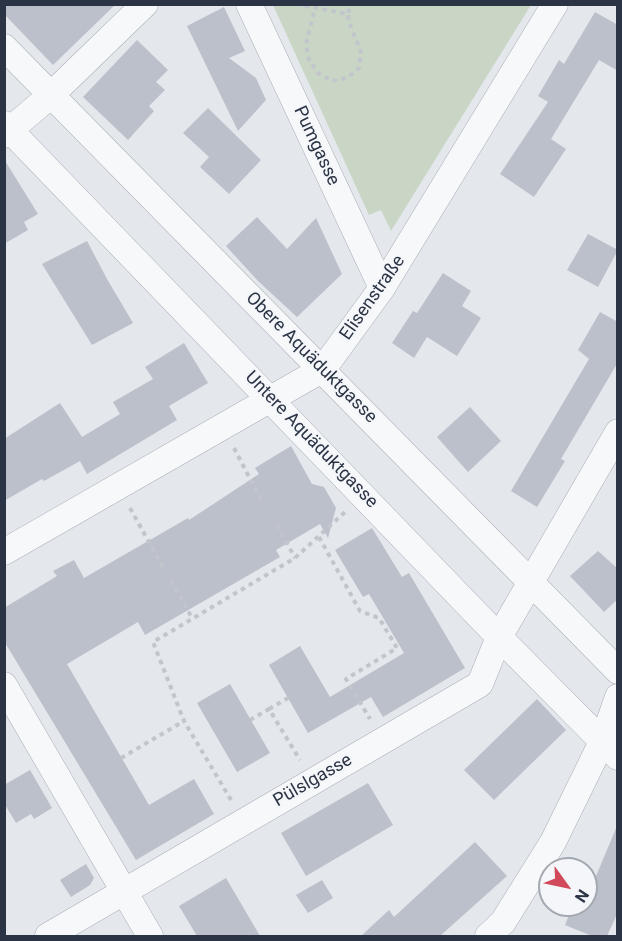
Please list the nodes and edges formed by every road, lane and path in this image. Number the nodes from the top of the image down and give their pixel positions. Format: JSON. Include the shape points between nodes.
{"nodes":[{"id":1,"x":145,"y":4,"type":"edge"},
{"id":2,"x":249,"y":4,"type":"edge"},
{"id":3,"x":296,"y":4,"type":"edge"},
{"id":4,"x":350,"y":4,"type":"edge"},
{"id":5,"x":555,"y":4,"type":"edge"},
{"id":6,"x":316,"y":6,"type":"edge"},
{"id":7,"x":348,"y":14,"type":"junction"},
{"id":8,"x":4,"y":46,"type":"edge"},
{"id":9,"x":51,"y":95,"type":"junction"},
{"id":10,"x":7,"y":130,"type":"edge"},
{"id":11,"x":382,"y":288,"type":"junction"},
{"id":12,"x":323,"y":369,"type":"junction"},
{"id":13,"x":270,"y":398,"type":"junction"},
{"id":14,"x":222,"y":426,"type":"junction"},
{"id":15,"x":618,"y":432,"type":"edge"},
{"id":16,"x":118,"y":486,"type":"junction"},
{"id":17,"x":363,"y":495,"type":"junction"},
{"id":18,"x":261,"y":500,"type":"dead end"},
{"id":19,"x":277,"y":525,"type":"dead end"},
{"id":20,"x":319,"y":537,"type":"junction"},
{"id":21,"x":4,"y":552,"type":"edge"},
{"id":22,"x":295,"y":558,"type":"junction"},
{"id":23,"x":164,"y":569,"type":"dead end"},
{"id":24,"x":171,"y":580,"type":"dead end"},
{"id":25,"x":531,"y":583,"type":"junction"},
{"id":26,"x":192,"y":618,"type":"junction"},
{"id":27,"x":499,"y":637,"type":"junction"},
{"id":28,"x":618,"y":670,"type":"edge"},
{"id":29,"x":4,"y":685,"type":"edge"},
{"id":30,"x":618,"y":697,"type":"edge"},
{"id":31,"x":288,"y":698,"type":"dead end"},
{"id":32,"x":269,"y":709,"type":"junction"},
{"id":33,"x":250,"y":720,"type":"dead end"},
{"id":34,"x":184,"y":721,"type":"junction"},
{"id":35,"x":383,"y":741,"type":"junction"},
{"id":36,"x":610,"y":749,"type":"edge"},
{"id":37,"x":120,"y":758,"type":"dead end"},
{"id":38,"x":313,"y":781,"type":"junction"},
{"id":39,"x":243,"y":822,"type":"junction"},
{"id":40,"x":123,"y":892,"type":"junction"},
{"id":41,"x":48,"y":936,"type":"edge"},
{"id":42,"x":150,"y":936,"type":"edge"},
{"id":43,"x":488,"y":936,"type":"edge"}],
"edges":[{"from":1,"to":9,"type":"street"},
{"from":2,"to":11,"type":"street","name":"Pumgasse"},
{"from":3,"to":6,"type":"path"},
{"from":4,"to":7,"type":"path"},
{"from":5,"to":11,"type":"street","name":"Elisenstraße"},
{"from":6,"to":7,"type":"path"},
{"from":6,"to":7,"type":"path","via":[[306,44],[309,60],[318,74],[332,81],[347,78],[358,68],[361,52]]},
{"from":8,"to":9,"type":"street","name":"Obere Aquäduktgasse"},
{"from":9,"to":10,"type":"street"},
{"from":9,"to":12,"type":"street","name":"Obere Aquäduktgasse"},
{"from":10,"to":13,"type":"street","name":"Untere Aquäduktgasse"},
{"from":11,"to":12,"type":"street","name":"Elisenstraße"},
{"from":12,"to":13,"type":"street","name":"Elisenstraße"},
{"from":12,"to":25,"type":"street","name":"Obere Aquäduktgasse"},
{"from":13,"to":14,"type":"street","name":"Elisenstraße"},
{"from":13,"to":17,"type":"street","name":"Untere Aquäduktgasse"},
{"from":14,"to":16,"type":"street","name":"Elisenstraße"},
{"from":14,"to":18,"type":"path"},
{"from":15,"to":25,"type":"street","name":"Pülslgasse"},
{"from":16,"to":21,"type":"street","name":"Elisenstraße"},
{"from":16,"to":23,"type":"path"},
{"from":17,"to":20,"type":"path"},
{"from":17,"to":27,"type":"street","name":"Untere Aquäduktgasse"},
{"from":19,"to":22,"type":"path"},
{"from":20,"to":22,"type":"path"},
{"from":20,"to":35,"type":"path","via":[[360,610],[379,618],[397,648],[346,679]]},
{"from":22,"to":26,"type":"path"},
{"from":24,"to":26,"type":"path"},
{"from":25,"to":27,"type":"street","name":"Pülslgasse"},
{"from":25,"to":28,"type":"street","name":"Obere Aquäduktgasse"},
{"from":26,"to":34,"type":"path","via":[[153,642]]},
{"from":27,"to":35,"type":"street","name":"Pülslgasse","via":[[480,684]]},
{"from":27,"to":36,"type":"street","name":"Untere Aquäduktgasse"},
{"from":29,"to":40,"type":"street"},
{"from":30,"to":36,"type":"street"},
{"from":31,"to":32,"type":"path"},
{"from":32,"to":33,"type":"path"},
{"from":32,"to":38,"type":"path"},
{"from":34,"to":37,"type":"path"},
{"from":34,"to":39,"type":"path"},
{"from":35,"to":38,"type":"street","name":"Pülslgasse"},
{"from":36,"to":43,"type":"street","via":[[503,922]]},
{"from":38,"to":39,"type":"street","name":"Pülslgasse"},
{"from":39,"to":40,"type":"street","name":"Pülslgasse"},
{"from":40,"to":41,"type":"street","name":"Pülslgasse"},
{"from":40,"to":42,"type":"street"}]}
